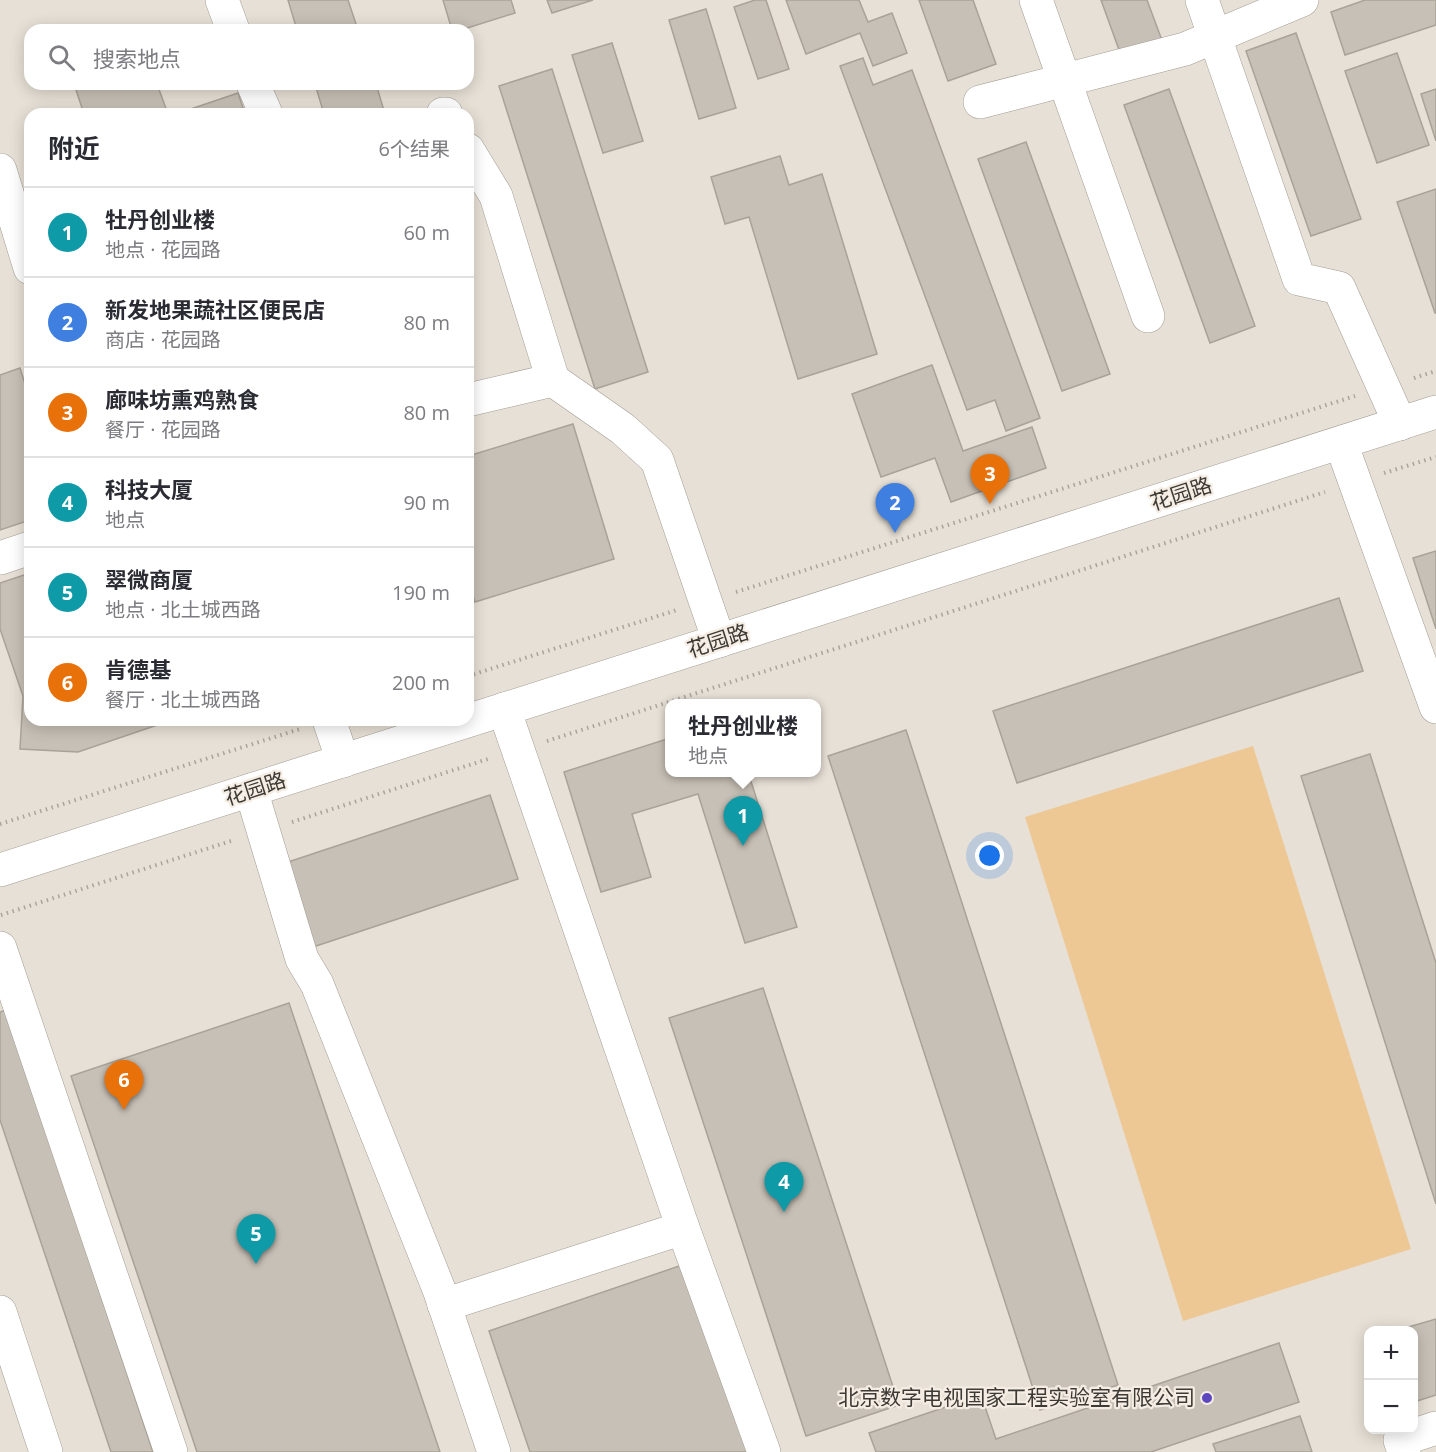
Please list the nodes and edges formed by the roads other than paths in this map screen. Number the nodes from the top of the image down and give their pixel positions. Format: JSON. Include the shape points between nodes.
{"nodes":[{"id":1,"x":222,"y":0,"type":"edge"},
{"id":2,"x":1036,"y":0,"type":"edge"},
{"id":3,"x":1202,"y":0,"type":"edge"},
{"id":4,"x":1302,"y":0,"type":"edge"},
{"id":5,"x":231,"y":24,"type":"edge"},
{"id":6,"x":1216,"y":37,"type":"junction"},
{"id":7,"x":1064,"y":80,"type":"junction"},
{"id":8,"x":256,"y":90,"type":"edge"},
{"id":9,"x":980,"y":102,"type":"dead end"},
{"id":10,"x":263,"y":108,"type":"edge"},
{"id":11,"x":474,"y":160,"type":"edge"},
{"id":12,"x":0,"y":170,"type":"edge"},
{"id":13,"x":24,"y":248,"type":"edge"},
{"id":14,"x":1148,"y":316,"type":"dead end"},
{"id":15,"x":553,"y":380,"type":"junction"},
{"id":16,"x":474,"y":398,"type":"edge"},
{"id":17,"x":1436,"y":412,"type":"edge"},
{"id":18,"x":1400,"y":424,"type":"junction"},
{"id":19,"x":1341,"y":443,"type":"junction"},
{"id":20,"x":24,"y":550,"type":"edge"},
{"id":21,"x":0,"y":558,"type":"edge"},
{"id":22,"x":719,"y":641,"type":"junction"},
{"id":23,"x":1436,"y":707,"type":"edge"},
{"id":24,"x":504,"y":710,"type":"junction"},
{"id":25,"x":474,"y":720,"type":"edge"},
{"id":26,"x":331,"y":726,"type":"edge"},
{"id":27,"x":453,"y":726,"type":"edge"},
{"id":28,"x":343,"y":761,"type":"junction"},
{"id":29,"x":250,"y":790,"type":"junction"},
{"id":30,"x":2,"y":862,"type":"edge"},
{"id":31,"x":0,"y":948,"type":"edge"},
{"id":32,"x":683,"y":1228,"type":"junction"},
{"id":33,"x":444,"y":1305,"type":"junction"},
{"id":34,"x":0,"y":1312,"type":"edge"},
{"id":35,"x":1436,"y":1428,"type":"edge"},
{"id":36,"x":46,"y":1452,"type":"edge"},
{"id":37,"x":171,"y":1452,"type":"edge"},
{"id":38,"x":494,"y":1452,"type":"edge"},
{"id":39,"x":764,"y":1452,"type":"edge"},
{"id":40,"x":1404,"y":1452,"type":"edge"}],
"edges":[{"from":1,"to":5,"type":"street"},
{"from":2,"to":7,"type":"street"},
{"from":3,"to":6,"type":"street"},
{"from":4,"to":6,"type":"street"},
{"from":6,"to":7,"type":"street","via":[[1185,49]]},
{"from":6,"to":18,"type":"street","via":[[1299,279],[1340,288]]},
{"from":7,"to":9,"type":"street"},
{"from":7,"to":14,"type":"street"},
{"from":8,"to":10,"type":"street"},
{"from":11,"to":15,"type":"street","via":[[496,196]]},
{"from":12,"to":13,"type":"street"},
{"from":15,"to":16,"type":"street"},
{"from":15,"to":22,"type":"street","via":[[623,429],[657,460]]},
{"from":17,"to":18,"type":"street","name":"花园路"},
{"from":18,"to":19,"type":"street","name":"花园路"},
{"from":19,"to":22,"type":"street","name":"花园路"},
{"from":19,"to":23,"type":"street"},
{"from":20,"to":21,"type":"street"},
{"from":22,"to":24,"type":"street","name":"花园路"},
{"from":24,"to":25,"type":"street","name":"花园路"},
{"from":24,"to":32,"type":"street"},
{"from":26,"to":28,"type":"street"},
{"from":27,"to":28,"type":"street","name":"花园路"},
{"from":28,"to":29,"type":"street","name":"花园路"},
{"from":29,"to":30,"type":"street","name":"花园路"},
{"from":29,"to":33,"type":"street","via":[[302,959],[317,984]]},
{"from":31,"to":37,"type":"street"},
{"from":32,"to":33,"type":"street"},
{"from":32,"to":39,"type":"street"},
{"from":33,"to":38,"type":"street"},
{"from":34,"to":36,"type":"street"},
{"from":35,"to":40,"type":"street","via":[[1400,1440]]}]}
